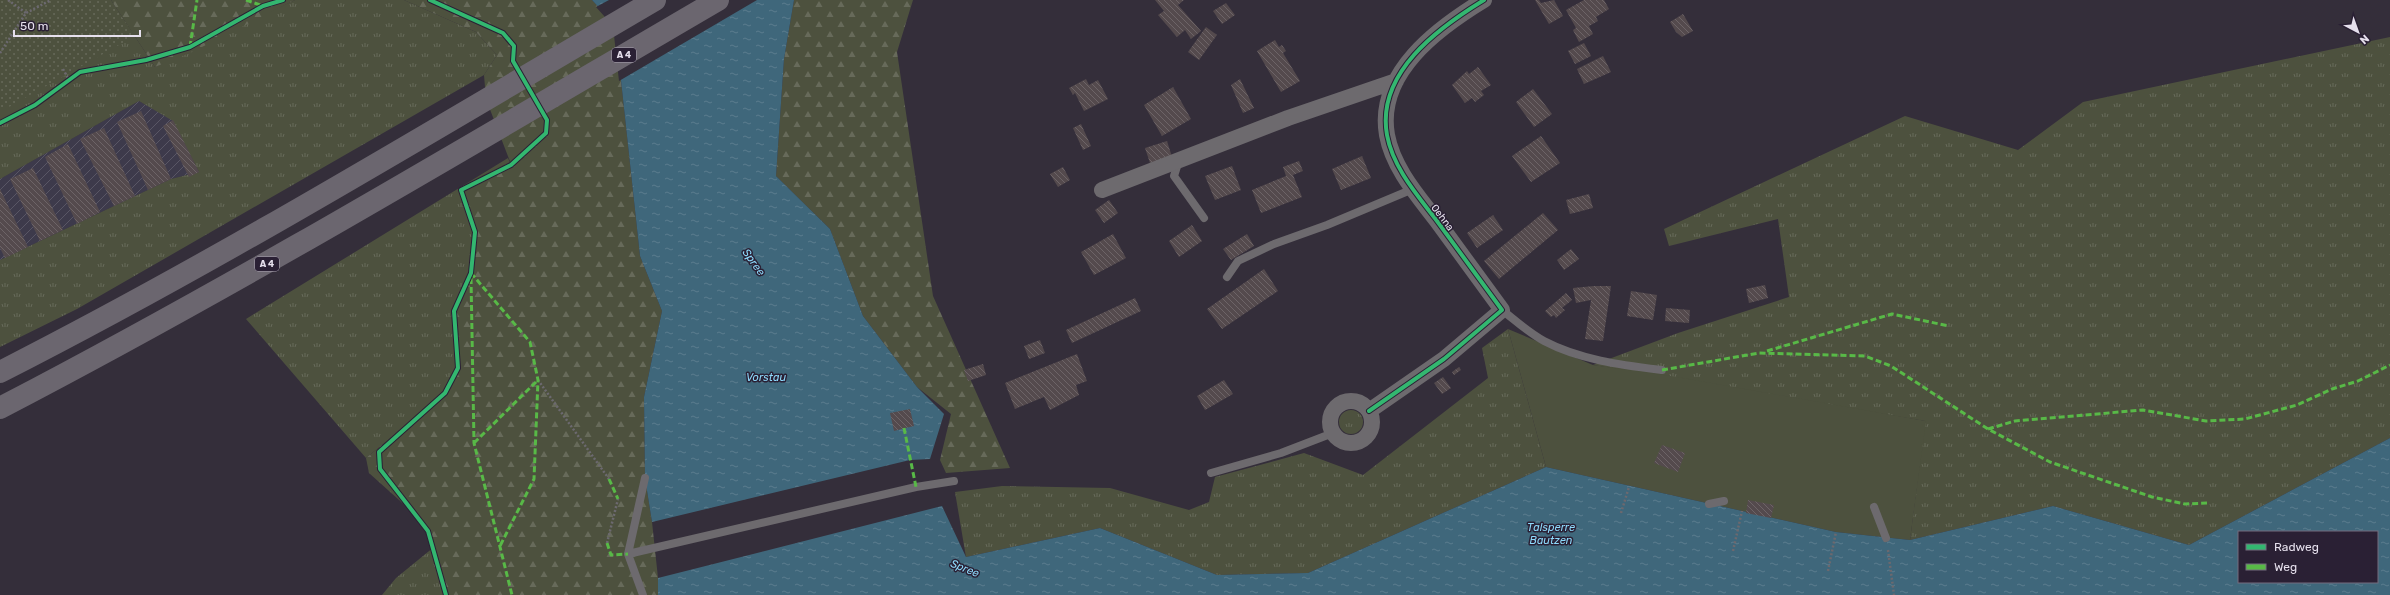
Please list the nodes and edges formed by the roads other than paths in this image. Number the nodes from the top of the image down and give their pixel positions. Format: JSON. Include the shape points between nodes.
{"nodes":[{"id":1,"x":654,"y":0,"type":"edge"},
{"id":2,"x":718,"y":0,"type":"edge"},
{"id":3,"x":1484,"y":0,"type":"edge"},
{"id":4,"x":1396,"y":81,"type":"junction"},
{"id":5,"x":1180,"y":159,"type":"junction"},
{"id":6,"x":1413,"y":189,"type":"junction"},
{"id":7,"x":1102,"y":190,"type":"dead end"},
{"id":8,"x":1204,"y":218,"type":"dead end"},
{"id":9,"x":1227,"y":277,"type":"dead end"},
{"id":10,"x":1502,"y":310,"type":"junction"},
{"id":11,"x":1662,"y":370,"type":"dead end"},
{"id":12,"x":0,"y":372,"type":"edge"},
{"id":13,"x":0,"y":408,"type":"edge"},
{"id":14,"x":1369,"y":411,"type":"junction"},
{"id":15,"x":1333,"y":433,"type":"junction"},
{"id":16,"x":1211,"y":472,"type":"dead end"},
{"id":17,"x":645,"y":478,"type":"dead end"},
{"id":18,"x":954,"y":480,"type":"dead end"},
{"id":19,"x":1724,"y":501,"type":"dead end"},
{"id":20,"x":1709,"y":504,"type":"dead end"},
{"id":21,"x":1874,"y":507,"type":"dead end"},
{"id":22,"x":1886,"y":538,"type":"road end"},
{"id":23,"x":628,"y":554,"type":"junction"},
{"id":24,"x":643,"y":595,"type":"edge"}],
"edges":[{"from":1,"to":12,"type":"highway","via":[[226,250]]},
{"from":2,"to":13,"type":"highway","number":"A 4","via":[[265,265]]},
{"from":3,"to":4,"type":"street","name":"Oehna","via":[[1436,31],[1414,55]]},
{"from":4,"to":5,"type":"street"},
{"from":4,"to":6,"type":"street","name":"Oehna","via":[[1387,117],[1387,135],[1402,174]]},
{"from":5,"to":7,"type":"street"},
{"from":5,"to":8,"type":"lane","via":[[1174,176]]},
{"from":6,"to":9,"type":"lane","via":[[1274,244],[1238,261]]},
{"from":6,"to":10,"type":"street","name":"Oehna"},
{"from":10,"to":11,"type":"lane","name":"Oehna","via":[[1543,340],[1568,352],[1609,363]]},
{"from":10,"to":14,"type":"street","via":[[1444,359]]},
{"from":14,"to":15,"type":"street","via":[[1357,402],[1343,403],[1337,407],[1330,419]]},
{"from":14,"to":15,"type":"street","via":[[1372,424],[1368,436],[1362,440],[1350,444],[1343,442]]},
{"from":15,"to":16,"type":"lane","via":[[1281,453]]},
{"from":17,"to":23,"type":"lane"},
{"from":18,"to":23,"type":"lane"},
{"from":19,"to":20,"type":"lane"},
{"from":21,"to":22,"type":"lane"},
{"from":23,"to":24,"type":"lane"}]}
